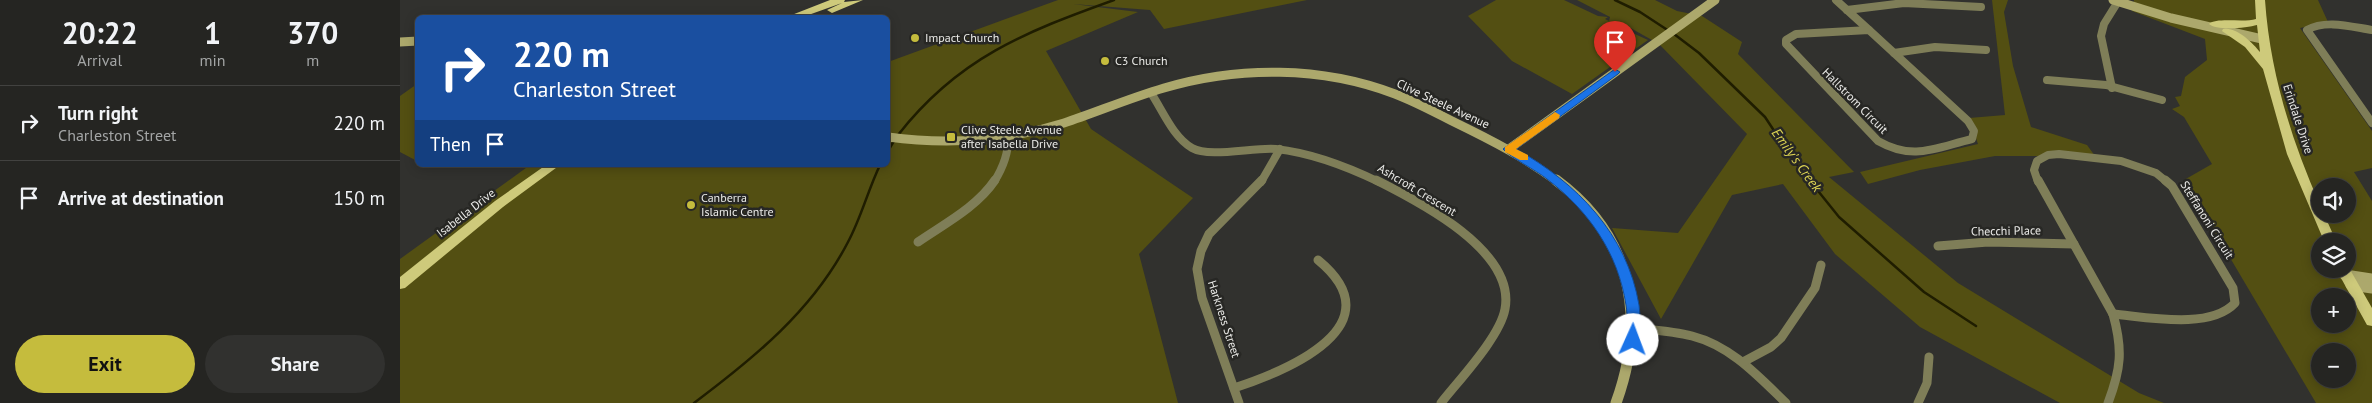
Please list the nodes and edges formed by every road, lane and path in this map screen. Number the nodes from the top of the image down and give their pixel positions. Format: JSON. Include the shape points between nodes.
{"nodes":[{"id":1,"x":840,"y":0,"type":"edge"},
{"id":2,"x":858,"y":0,"type":"edge"},
{"id":3,"x":1715,"y":0,"type":"edge"},
{"id":4,"x":1836,"y":0,"type":"edge"},
{"id":5,"x":2117,"y":0,"type":"edge"},
{"id":6,"x":2129,"y":0,"type":"edge"},
{"id":7,"x":2260,"y":0,"type":"edge"},
{"id":8,"x":1981,"y":7,"type":"dead end"},
{"id":9,"x":1847,"y":10,"type":"junction"},
{"id":10,"x":798,"y":15,"type":"edge"},
{"id":11,"x":820,"y":15,"type":"edge"},
{"id":12,"x":2261,"y":21,"type":"junction"},
{"id":13,"x":2214,"y":24,"type":"junction"},
{"id":14,"x":1869,"y":30,"type":"junction"},
{"id":15,"x":2372,"y":30,"type":"edge"},
{"id":16,"x":2227,"y":31,"type":"junction"},
{"id":17,"x":400,"y":36,"type":"edge"},
{"id":18,"x":415,"y":36,"type":"edge"},
{"id":19,"x":2262,"y":37,"type":"junction"},
{"id":20,"x":415,"y":41,"type":"edge"},
{"id":21,"x":400,"y":42,"type":"edge"},
{"id":22,"x":1986,"y":50,"type":"dead end"},
{"id":23,"x":1894,"y":53,"type":"junction"},
{"id":24,"x":2267,"y":69,"type":"junction"},
{"id":25,"x":2047,"y":80,"type":"dead end"},
{"id":26,"x":2112,"y":88,"type":"junction"},
{"id":27,"x":1151,"y":93,"type":"junction"},
{"id":28,"x":2162,"y":100,"type":"dead end"},
{"id":29,"x":2372,"y":123,"type":"edge"},
{"id":30,"x":1008,"y":136,"type":"junction"},
{"id":31,"x":890,"y":137,"type":"edge"},
{"id":32,"x":1280,"y":149,"type":"junction"},
{"id":33,"x":1509,"y":149,"type":"junction"},
{"id":34,"x":552,"y":167,"type":"edge"},
{"id":35,"x":2327,"y":233,"type":"edge"},
{"id":36,"x":918,"y":242,"type":"dead end"},
{"id":37,"x":2074,"y":244,"type":"junction"},
{"id":38,"x":1938,"y":246,"type":"dead end"},
{"id":39,"x":1318,"y":260,"type":"dead end"},
{"id":40,"x":1820,"y":265,"type":"dead end"},
{"id":41,"x":2356,"y":277,"type":"edge"},
{"id":42,"x":2347,"y":278,"type":"edge"},
{"id":43,"x":2350,"y":278,"type":"edge"},
{"id":44,"x":2372,"y":279,"type":"edge"},
{"id":45,"x":400,"y":284,"type":"edge"},
{"id":46,"x":2372,"y":288,"type":"edge"},
{"id":47,"x":2112,"y":314,"type":"junction"},
{"id":48,"x":2372,"y":321,"type":"edge"},
{"id":49,"x":1634,"y":328,"type":"junction"},
{"id":50,"x":1929,"y":357,"type":"dead end"},
{"id":51,"x":1743,"y":362,"type":"junction"},
{"id":52,"x":1234,"y":388,"type":"junction"},
{"id":53,"x":1239,"y":403,"type":"edge"},
{"id":54,"x":1442,"y":403,"type":"edge"},
{"id":55,"x":1616,"y":403,"type":"edge"},
{"id":56,"x":1786,"y":403,"type":"edge"},
{"id":57,"x":1918,"y":403,"type":"edge"},
{"id":58,"x":2108,"y":403,"type":"edge"}],
"edges":[{"from":1,"to":10,"type":"main road"},
{"from":2,"to":11,"type":"main road"},
{"from":3,"to":33,"type":"street"},
{"from":4,"to":9,"type":"street","name":"Hallstrom Circuit"},
{"from":5,"to":16,"type":"street","via":[[2171,18]]},
{"from":5,"to":26,"type":"street","via":[[2101,36]]},
{"from":6,"to":13,"type":"street"},
{"from":7,"to":12,"type":"main road","name":"Erindale Drive"},
{"from":8,"to":9,"type":"street","via":[[1915,3]]},
{"from":9,"to":14,"type":"street","name":"Hallstrom Circuit"},
{"from":12,"to":13,"type":"main road","via":[[2247,26]]},
{"from":12,"to":19,"type":"main road","name":"Erindale Drive"},
{"from":13,"to":19,"type":"street"},
{"from":14,"to":23,"type":"street","name":"Hallstrom Circuit"},
{"from":14,"to":23,"type":"street","name":"Hallstrom Circuit","via":[[1796,34],[1786,40],[1786,44],[1886,147],[1912,153],[1972,139],[1975,134],[1970,122]]},
{"from":15,"to":29,"type":"street","via":[[2325,24],[2307,30]]},
{"from":16,"to":19,"type":"street"},
{"from":16,"to":24,"type":"main road","via":[[2249,45]]},
{"from":17,"to":18,"type":"street"},
{"from":19,"to":24,"type":"main road","name":"Erindale Drive"},
{"from":20,"to":21,"type":"street"},
{"from":22,"to":23,"type":"street","via":[[1935,47]]},
{"from":24,"to":35,"type":"main road","name":"Erindale Drive","via":[[2298,166]]},
{"from":25,"to":26,"type":"street","via":[[2070,80]]},
{"from":26,"to":28,"type":"street"},
{"from":27,"to":30,"type":"street","name":"Clive Steele Avenue","via":[[1061,123]]},
{"from":27,"to":32,"type":"street","name":"Ashcroft Crescent","via":[[1192,149],[1204,152]]},
{"from":27,"to":33,"type":"street","name":"Clive Steele Avenue","via":[[1225,75],[1279,73],[1320,76],[1361,83],[1395,94]]},
{"from":30,"to":31,"type":"street","name":"Clive Steele Avenue","via":[[963,141]]},
{"from":30,"to":36,"type":"street","via":[[1008,159],[999,178],[978,198]]},
{"from":32,"to":52,"type":"street","name":"Harkness Street","via":[[1272,170],[1263,182],[1216,226],[1200,252],[1197,268],[1200,292]]},
{"from":32,"to":54,"type":"street","name":"Ashcroft Crescent","via":[[1343,165],[1395,190],[1469,236],[1489,254],[1498,268],[1508,297],[1505,318]]},
{"from":33,"to":49,"type":"street","name":"Clive Steele Avenue","via":[[1566,188],[1602,228],[1618,254],[1628,283]]},
{"from":34,"to":45,"type":"main road","name":"Isabella Drive","via":[[499,204]]},
{"from":37,"to":38,"type":"street","name":"Checchi Place","via":[[1988,242]]},
{"from":37,"to":47,"type":"street","name":"Steffanoni Circuit"},
{"from":37,"to":47,"type":"street","name":"Steffanoni Circuit","via":[[2038,180],[2034,170],[2037,160],[2059,154],[2136,164],[2156,173],[2172,186],[2230,282],[2235,298],[2229,311],[2213,318]]},
{"from":39,"to":52,"type":"street","via":[[1336,276],[1345,292],[1347,309],[1344,320],[1327,340],[1301,361]]},
{"from":40,"to":51,"type":"street","via":[[1814,288],[1781,338]]},
{"from":41,"to":44,"type":"street"},
{"from":42,"to":48,"type":"main road"},
{"from":43,"to":46,"type":"street"},
{"from":47,"to":58,"type":"street","name":"Steffanoni Circuit","via":[[2120,335],[2122,359]]},
{"from":49,"to":51,"type":"street","via":[[1699,338],[1730,352]]},
{"from":49,"to":55,"type":"street","name":"Clive Steele Avenue","via":[[1631,356]]},
{"from":50,"to":57,"type":"street","via":[[1927,382]]},
{"from":51,"to":56,"type":"street"},
{"from":52,"to":53,"type":"street","name":"Harkness Street"}]}
